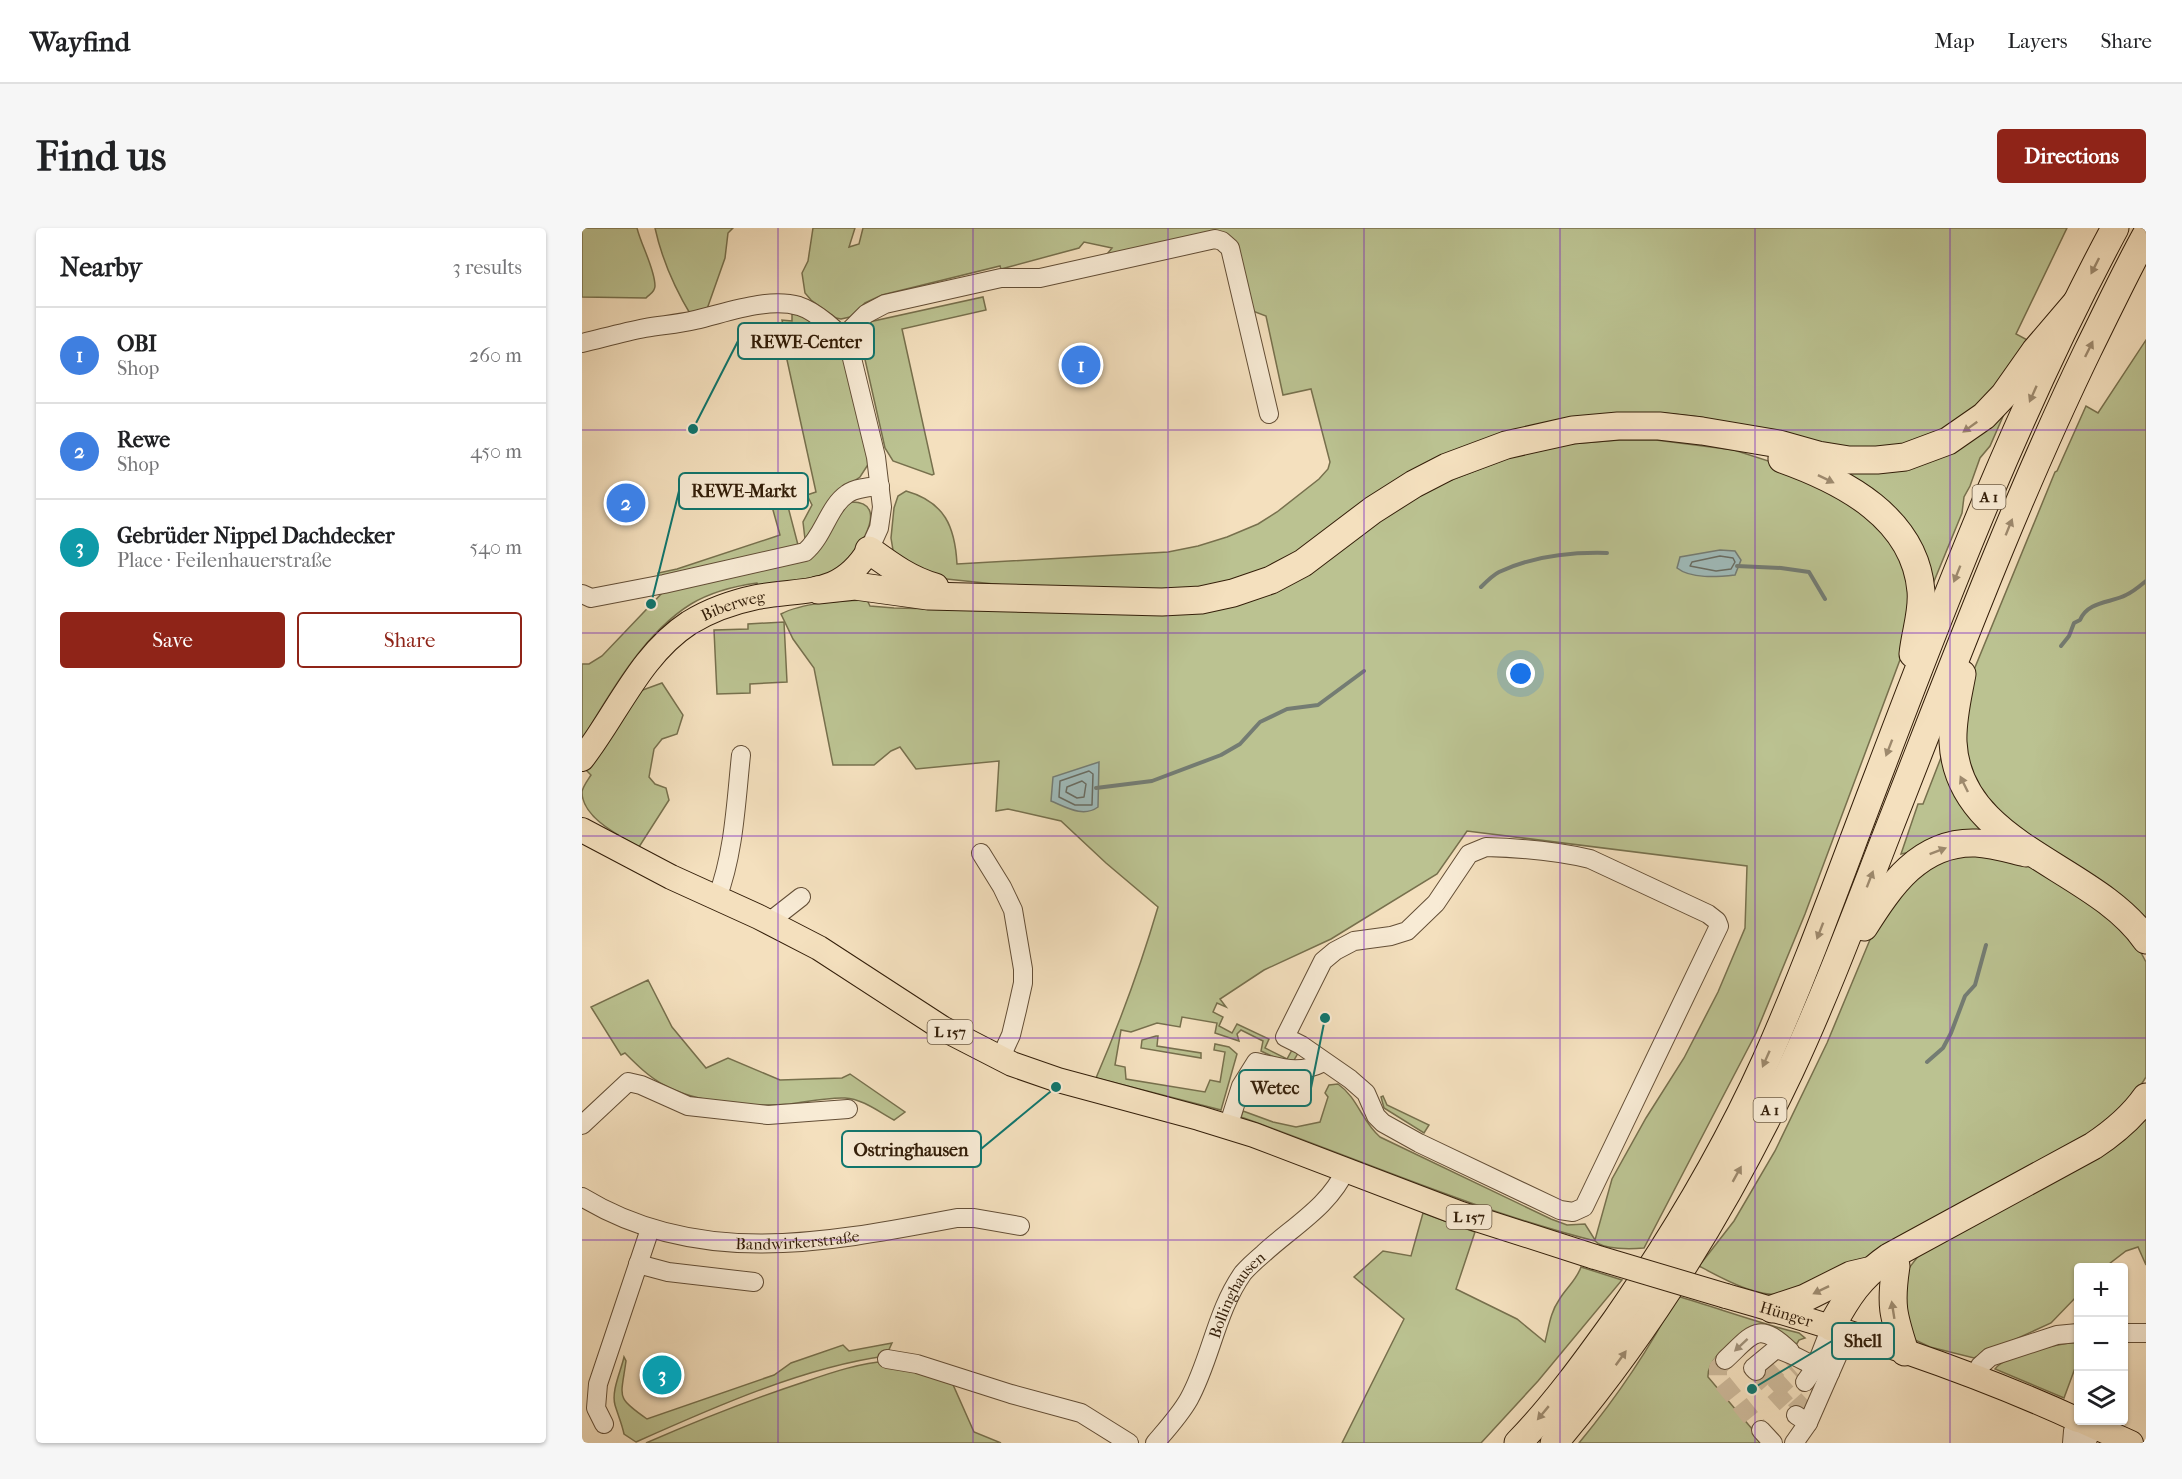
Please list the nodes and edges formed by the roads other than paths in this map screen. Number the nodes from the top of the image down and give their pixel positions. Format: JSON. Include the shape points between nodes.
{"nodes":[{"id":1,"x":2115,"y":228,"type":"edge"},
{"id":2,"x":2146,"y":235,"type":"edge"},
{"id":3,"x":2076,"y":303,"type":"junction"},
{"id":4,"x":843,"y":337,"type":"junction"},
{"id":5,"x":582,"y":343,"type":"edge"},
{"id":6,"x":1269,"y":414,"type":"dead end"},
{"id":7,"x":1735,"y":438,"type":"junction"},
{"id":8,"x":880,"y":486,"type":"junction"},
{"id":9,"x":866,"y":555,"type":"junction"},
{"id":10,"x":818,"y":590,"type":"junction"},
{"id":11,"x":892,"y":591,"type":"junction"},
{"id":12,"x":582,"y":594,"type":"edge"},
{"id":13,"x":978,"y":596,"type":"junction"},
{"id":14,"x":1970,"y":620,"type":"junction"},
{"id":15,"x":1910,"y":694,"type":"junction"},
{"id":16,"x":741,"y":755,"type":"dead end"},
{"id":17,"x":582,"y":759,"type":"edge"},
{"id":18,"x":582,"y":830,"type":"edge"},
{"id":19,"x":981,"y":853,"type":"dead end"},
{"id":20,"x":2033,"y":855,"type":"junction"},
{"id":21,"x":801,"y":897,"type":"dead end"},
{"id":22,"x":717,"y":898,"type":"junction"},
{"id":23,"x":769,"y":922,"type":"junction"},
{"id":24,"x":2146,"y":940,"type":"edge"},
{"id":25,"x":1824,"y":992,"type":"junction"},
{"id":26,"x":1000,"y":1059,"type":"junction"},
{"id":27,"x":1324,"y":1062,"type":"junction"},
{"id":28,"x":2146,"y":1097,"type":"edge"},
{"id":29,"x":848,"y":1109,"type":"dead end"},
{"id":30,"x":582,"y":1125,"type":"edge"},
{"id":31,"x":1228,"y":1126,"type":"junction"},
{"id":32,"x":1346,"y":1169,"type":"junction"},
{"id":33,"x":582,"y":1197,"type":"edge"},
{"id":34,"x":1020,"y":1226,"type":"dead end"},
{"id":35,"x":650,"y":1229,"type":"junction"},
{"id":36,"x":638,"y":1264,"type":"junction"},
{"id":37,"x":1883,"y":1268,"type":"junction"},
{"id":38,"x":754,"y":1282,"type":"dead end"},
{"id":39,"x":1772,"y":1309,"type":"junction"},
{"id":40,"x":1839,"y":1329,"type":"junction"},
{"id":41,"x":2128,"y":1333,"type":"edge"},
{"id":42,"x":2074,"y":1334,"type":"edge"},
{"id":43,"x":2146,"y":1334,"type":"edge"},
{"id":44,"x":1905,"y":1352,"type":"junction"},
{"id":45,"x":887,"y":1359,"type":"dead end"},
{"id":46,"x":1725,"y":1360,"type":"dead end"},
{"id":47,"x":1756,"y":1371,"type":"tunnel mouth"},
{"id":48,"x":1808,"y":1371,"type":"junction"},
{"id":49,"x":1975,"y":1376,"type":"junction"},
{"id":50,"x":604,"y":1424,"type":"dead end"},
{"id":51,"x":2083,"y":1426,"type":"edge"},
{"id":52,"x":1129,"y":1443,"type":"edge"},
{"id":53,"x":1155,"y":1443,"type":"edge"},
{"id":54,"x":1518,"y":1443,"type":"edge"},
{"id":55,"x":1554,"y":1443,"type":"edge"},
{"id":56,"x":1794,"y":1443,"type":"edge"},
{"id":57,"x":2072,"y":1443,"type":"edge"},
{"id":58,"x":2130,"y":1443,"type":"edge"}],
"edges":[{"from":1,"to":3,"type":"highway","number":"A 1","one_way":true},
{"from":14,"to":2,"type":"highway","number":"A 1","one_way":true,"via":[[2067,395]]},
{"from":3,"to":7,"type":"highway","one_way":true,"via":[[1984,416],[1933,448],[1905,457],[1849,460]]},
{"from":3,"to":15,"type":"highway","number":"A 1","one_way":true,"via":[[2004,459]]},
{"from":4,"to":5,"type":"street","via":[[800,306],[781,304],[747,307]]},
{"from":4,"to":6,"type":"street","via":[[866,314],[885,304],[1001,278],[1040,278],[1215,239],[1230,248]]},
{"from":4,"to":8,"type":"street","name":"Biberweg","via":[[849,346]]},
{"from":7,"to":13,"type":"highway","via":[[1681,428],[1618,426],[1561,432],[1506,445],[1414,484],[1303,563],[1271,580],[1223,596],[1162,602]]},
{"from":7,"to":15,"type":"highway","one_way":true,"via":[[1840,485],[1876,509],[1900,532],[1916,563],[1921,592]]},
{"from":8,"to":9,"type":"street","name":"Biberweg","via":[[882,519]]},
{"from":8,"to":12,"type":"street","via":[[848,492],[820,537],[805,552],[591,598]]},
{"from":9,"to":10,"type":"main road","name":"Biberweg","via":[[843,580]]},
{"from":9,"to":11,"type":"highway","via":[[875,580]]},
{"from":9,"to":13,"type":"highway","via":[[912,579]]},
{"from":10,"to":11,"type":"highway","via":[[855,586]]},
{"from":10,"to":17,"type":"main road","name":"Biberweg","via":[[739,601],[686,625],[640,671]]},
{"from":11,"to":13,"type":"highway"},
{"from":20,"to":14,"type":"highway","one_way":true,"via":[[1980,809],[1963,783],[1956,763],[1953,724]]},
{"from":25,"to":14,"type":"highway","number":"A 1","one_way":true},
{"from":15,"to":54,"type":"highway","number":"A 1","one_way":true,"via":[[1800,980],[1726,1140],[1685,1214],[1626,1306]]},
{"from":16,"to":22,"type":"street","via":[[731,837]]},
{"from":18,"to":22,"type":"main road","number":"L 157"},
{"from":19,"to":26,"type":"street","via":[[1013,910],[1023,969],[1011,1035]]},
{"from":20,"to":24,"type":"highway","via":[[2104,898]]},
{"from":25,"to":20,"type":"highway","one_way":true,"via":[[1886,893],[1915,863],[1943,848],[1974,843]]},
{"from":21,"to":23,"type":"street"},
{"from":22,"to":23,"type":"main road","number":"L 157"},
{"from":23,"to":26,"type":"main road","number":"L 157","via":[[840,960],[942,1028]]},
{"from":55,"to":25,"type":"highway","number":"A 1","one_way":true,"via":[[1630,1345],[1709,1225],[1790,1071]]},
{"from":26,"to":31,"type":"main road","number":"L 157","via":[[1058,1080]]},
{"from":27,"to":27,"type":"street","via":[[1350,1078],[1366,1094],[1383,1123],[1560,1210],[1573,1212],[1584,1207],[1719,926],[1708,914],[1590,859],[1486,847],[1469,854],[1436,903],[1407,931],[1354,942],[1323,961],[1286,1038]]},
{"from":27,"to":31,"type":"street","via":[[1292,1071],[1256,1062],[1241,1086]]},
{"from":28,"to":37,"type":"highway","via":[[2098,1143],[1889,1257]]},
{"from":29,"to":30,"type":"street","via":[[768,1115],[688,1106],[628,1082]]},
{"from":31,"to":32,"type":"main road","number":"L 157"},
{"from":32,"to":39,"type":"main road","name":"Hünger","number":"L 157","bridge":true,"via":[[1461,1214]]},
{"from":32,"to":53,"type":"street","name":"Bollinghausen","via":[[1326,1200],[1243,1274],[1226,1305],[1188,1400]]},
{"from":33,"to":35,"type":"street","name":"Bandwirkerstraße"},
{"from":34,"to":35,"type":"street","name":"Bandwirkerstraße","via":[[957,1218],[853,1237],[775,1245],[720,1241]]},
{"from":35,"to":36,"type":"street"},
{"from":36,"to":38,"type":"street","via":[[668,1272]]},
{"from":36,"to":50,"type":"street","via":[[598,1384],[596,1408]]},
{"from":37,"to":39,"type":"highway","one_way":true,"via":[[1851,1275]]},
{"from":37,"to":40,"type":"highway","via":[[1845,1301]]},
{"from":44,"to":37,"type":"highway","one_way":true},
{"from":39,"to":40,"type":"main road","name":"Hünger","number":"L 157"},
{"from":40,"to":44,"type":"main road","name":"Hünger","number":"L 157"},
{"from":40,"to":48,"type":"street"},
{"from":41,"to":43,"type":"street"},
{"from":42,"to":49,"type":"street","via":[[2057,1335],[1990,1357]]},
{"from":44,"to":49,"type":"main road","name":"Hünger","number":"L 157"},
{"from":45,"to":52,"type":"street","via":[[917,1364],[1081,1413]]},
{"from":48,"to":46,"type":"street","one_way":true,"via":[[1779,1340],[1759,1332]]},
{"from":47,"to":48,"type":"street","via":[[1753,1368],[1776,1349]]},
{"from":48,"to":56,"type":"street","via":[[1802,1419]]},
{"from":49,"to":51,"type":"main road","name":"Hünger","number":"L 157"},
{"from":51,"to":57,"type":"street","via":[[2073,1431]]},
{"from":51,"to":58,"type":"main road","name":"Hünger","number":"L 157"}]}
